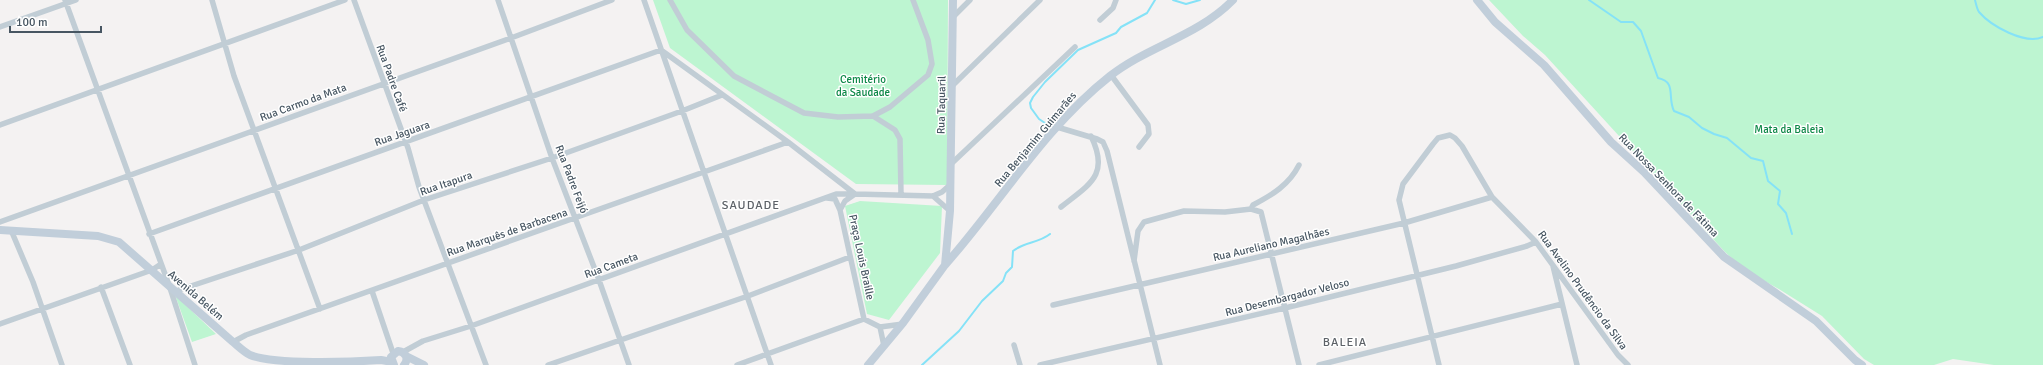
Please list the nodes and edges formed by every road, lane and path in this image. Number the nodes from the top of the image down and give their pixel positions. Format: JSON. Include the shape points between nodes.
{"nodes":[{"id":1,"x":76,"y":0,"type":"edge"},
{"id":2,"x":212,"y":0,"type":"edge"},
{"id":3,"x":345,"y":0,"type":"edge"},
{"id":4,"x":354,"y":0,"type":"edge"},
{"id":5,"x":498,"y":0,"type":"edge"},
{"id":6,"x":612,"y":0,"type":"edge"},
{"id":7,"x":644,"y":0,"type":"edge"},
{"id":8,"x":670,"y":0,"type":"edge"},
{"id":9,"x":913,"y":0,"type":"edge"},
{"id":10,"x":953,"y":0,"type":"edge"},
{"id":11,"x":970,"y":0,"type":"edge"},
{"id":12,"x":1040,"y":0,"type":"edge"},
{"id":13,"x":1116,"y":0,"type":"edge"},
{"id":14,"x":1233,"y":0,"type":"edge"},
{"id":15,"x":1477,"y":0,"type":"edge"},
{"id":16,"x":66,"y":2,"type":"edge"},
{"id":17,"x":953,"y":17,"type":"junction"},
{"id":18,"x":1100,"y":20,"type":"dead end"},
{"id":19,"x":0,"y":27,"type":"edge"},
{"id":20,"x":511,"y":38,"type":"junction"},
{"id":21,"x":225,"y":44,"type":"junction"},
{"id":22,"x":1075,"y":47,"type":"dead end"},
{"id":23,"x":661,"y":50,"type":"junction"},
{"id":24,"x":1111,"y":75,"type":"junction"},
{"id":25,"x":383,"y":84,"type":"junction"},
{"id":26,"x":952,"y":86,"type":"junction"},
{"id":27,"x":97,"y":90,"type":"junction"},
{"id":28,"x":722,"y":95,"type":"junction"},
{"id":29,"x":532,"y":98,"type":"junction"},
{"id":30,"x":682,"y":111,"type":"junction"},
{"id":31,"x":873,"y":116,"type":"junction"},
{"id":32,"x":0,"y":125,"type":"edge"},
{"id":33,"x":1057,"y":127,"type":"junction"},
{"id":34,"x":255,"y":130,"type":"junction"},
{"id":35,"x":1091,"y":136,"type":"junction"},
{"id":36,"x":404,"y":142,"type":"junction"},
{"id":37,"x":788,"y":142,"type":"junction"},
{"id":38,"x":1139,"y":147,"type":"dead end"},
{"id":39,"x":552,"y":158,"type":"junction"},
{"id":40,"x":951,"y":164,"type":"junction"},
{"id":41,"x":1299,"y":165,"type":"dead end"},
{"id":42,"x":704,"y":173,"type":"junction"},
{"id":43,"x":128,"y":175,"type":"junction"},
{"id":44,"x":951,"y":184,"type":"junction"},
{"id":45,"x":276,"y":188,"type":"junction"},
{"id":46,"x":855,"y":194,"type":"junction"},
{"id":47,"x":901,"y":194,"type":"junction"},
{"id":48,"x":933,"y":196,"type":"junction"},
{"id":49,"x":1492,"y":197,"type":"junction"},
{"id":50,"x":826,"y":198,"type":"junction"},
{"id":51,"x":424,"y":200,"type":"junction"},
{"id":52,"x":1061,"y":207,"type":"dead end"},
{"id":53,"x":1251,"y":209,"type":"junction"},
{"id":54,"x":840,"y":210,"type":"junction"},
{"id":55,"x":950,"y":211,"type":"junction"},
{"id":56,"x":576,"y":218,"type":"junction"},
{"id":57,"x":0,"y":222,"type":"edge"},
{"id":58,"x":1404,"y":223,"type":"junction"},
{"id":59,"x":0,"y":230,"type":"edge"},
{"id":60,"x":10,"y":230,"type":"junction"},
{"id":61,"x":149,"y":234,"type":"junction"},
{"id":62,"x":726,"y":234,"type":"junction"},
{"id":63,"x":948,"y":239,"type":"junction"},
{"id":64,"x":966,"y":242,"type":"junction"},
{"id":65,"x":1536,"y":242,"type":"junction"},
{"id":66,"x":299,"y":250,"type":"junction"},
{"id":67,"x":1272,"y":254,"type":"junction"},
{"id":68,"x":850,"y":256,"type":"junction"},
{"id":69,"x":1134,"y":261,"type":"junction"},
{"id":70,"x":1552,"y":262,"type":"junction"},
{"id":71,"x":448,"y":263,"type":"junction"},
{"id":72,"x":161,"y":264,"type":"junction"},
{"id":73,"x":945,"y":265,"type":"junction"},
{"id":74,"x":152,"y":270,"type":"junction"},
{"id":75,"x":1417,"y":275,"type":"junction"},
{"id":76,"x":599,"y":280,"type":"junction"},
{"id":77,"x":169,"y":285,"type":"junction"},
{"id":78,"x":1141,"y":286,"type":"junction"},
{"id":79,"x":101,"y":287,"type":"junction"},
{"id":80,"x":176,"y":291,"type":"junction"},
{"id":81,"x":372,"y":291,"type":"junction"},
{"id":82,"x":748,"y":296,"type":"junction"},
{"id":83,"x":1562,"y":304,"type":"junction"},
{"id":84,"x":1053,"y":305,"type":"dead end"},
{"id":85,"x":1285,"y":308,"type":"junction"},
{"id":86,"x":320,"y":309,"type":"junction"},
{"id":87,"x":42,"y":310,"type":"junction"},
{"id":88,"x":864,"y":319,"type":"junction"},
{"id":89,"x":0,"y":324,"type":"edge"},
{"id":90,"x":903,"y":324,"type":"junction"},
{"id":91,"x":471,"y":326,"type":"junction"},
{"id":92,"x":880,"y":327,"type":"junction"},
{"id":93,"x":1432,"y":336,"type":"junction"},
{"id":94,"x":1154,"y":338,"type":"junction"},
{"id":95,"x":620,"y":340,"type":"junction"},
{"id":96,"x":233,"y":342,"type":"junction"},
{"id":97,"x":1014,"y":345,"type":"dead end"},
{"id":98,"x":884,"y":346,"type":"junction"},
{"id":99,"x":767,"y":354,"type":"junction"},
{"id":100,"x":393,"y":359,"type":"edge"},
{"id":101,"x":405,"y":360,"type":"edge"},
{"id":102,"x":261,"y":362,"type":"edge"},
{"id":103,"x":1858,"y":363,"type":"edge"},
{"id":104,"x":330,"y":364,"type":"edge"},
{"id":105,"x":62,"y":365,"type":"edge"},
{"id":106,"x":130,"y":365,"type":"edge"},
{"id":107,"x":195,"y":365,"type":"edge"},
{"id":108,"x":424,"y":365,"type":"edge"},
{"id":109,"x":486,"y":365,"type":"edge"},
{"id":110,"x":548,"y":365,"type":"edge"},
{"id":111,"x":629,"y":365,"type":"edge"},
{"id":112,"x":737,"y":365,"type":"edge"},
{"id":113,"x":771,"y":365,"type":"edge"},
{"id":114,"x":868,"y":365,"type":"edge"},
{"id":115,"x":1020,"y":365,"type":"edge"},
{"id":116,"x":1040,"y":365,"type":"edge"},
{"id":117,"x":1160,"y":365,"type":"edge"},
{"id":118,"x":1299,"y":365,"type":"edge"},
{"id":119,"x":1319,"y":365,"type":"edge"},
{"id":120,"x":1438,"y":365,"type":"edge"},
{"id":121,"x":1577,"y":365,"type":"edge"},
{"id":122,"x":1628,"y":365,"type":"edge"}],
"edges":[{"from":1,"to":16,"type":"street"},
{"from":2,"to":21,"type":"street"},
{"from":3,"to":21,"type":"street"},
{"from":4,"to":25,"type":"street","name":"Rua Padre Café"},
{"from":5,"to":20,"type":"street","name":"Rua Padre Feijó"},
{"from":6,"to":20,"type":"street","name":"Rua Carmo da Mata"},
{"from":7,"to":23,"type":"street"},
{"from":8,"to":31,"type":"street","via":[[687,30],[734,76],[804,113],[838,117]]},
{"from":9,"to":31,"type":"street","via":[[928,40],[932,64],[928,75],[890,107]]},
{"from":10,"to":17,"type":"street","name":"Rua Taquaril"},
{"from":11,"to":17,"type":"street"},
{"from":12,"to":26,"type":"street"},
{"from":13,"to":18,"type":"street","via":[[1113,8]]},
{"from":14,"to":24,"type":"street","name":"Rua Benjamim Guimarães","via":[[1212,20]]},
{"from":15,"to":103,"type":"street","name":"Rua Nossa Senhora de Fátima","via":[[1495,22],[1544,65],[1612,142],[1724,257],[1816,320]]},
{"from":16,"to":19,"type":"street"},
{"from":16,"to":27,"type":"street"},
{"from":17,"to":26,"type":"street","name":"Rua Taquaril"},
{"from":20,"to":25,"type":"street","name":"Rua Carmo da Mata"},
{"from":20,"to":29,"type":"street","name":"Rua Padre Feijó"},
{"from":21,"to":27,"type":"street"},
{"from":21,"to":34,"type":"street","via":[[234,76]]},
{"from":22,"to":40,"type":"street"},
{"from":23,"to":28,"type":"street"},
{"from":23,"to":29,"type":"street","name":"Rua Jaguara"},
{"from":23,"to":30,"type":"street"},
{"from":24,"to":33,"type":"street","name":"Rua Benjamim Guimarães","via":[[1080,101]]},
{"from":24,"to":38,"type":"street","via":[[1148,125],[1149,134]]},
{"from":25,"to":34,"type":"street","name":"Rua Carmo da Mata"},
{"from":25,"to":36,"type":"street","name":"Rua Padre Café"},
{"from":26,"to":40,"type":"street","name":"Rua Taquaril"},
{"from":27,"to":32,"type":"street"},
{"from":27,"to":43,"type":"street"},
{"from":28,"to":30,"type":"street","name":"Rua Itapura"},
{"from":28,"to":37,"type":"street"},
{"from":29,"to":36,"type":"street","name":"Rua Jaguara"},
{"from":29,"to":39,"type":"street","name":"Rua Padre Feijó"},
{"from":30,"to":39,"type":"street","name":"Rua Itapura"},
{"from":30,"to":42,"type":"street"},
{"from":31,"to":47,"type":"street","via":[[895,130],[900,139]]},
{"from":33,"to":35,"type":"street"},
{"from":33,"to":64,"type":"street","name":"Rua Benjamim Guimarães"},
{"from":34,"to":43,"type":"street","name":"Rua Carmo da Mata"},
{"from":34,"to":45,"type":"street"},
{"from":35,"to":52,"type":"street","via":[[1099,159],[1096,178]]},
{"from":35,"to":69,"type":"street","via":[[1103,142],[1107,151]]},
{"from":36,"to":45,"type":"street","name":"Rua Jaguara"},
{"from":36,"to":51,"type":"street","name":"Rua Padre Café"},
{"from":37,"to":42,"type":"street","name":"Rua Marquês de Barbacena"},
{"from":37,"to":46,"type":"street"},
{"from":39,"to":51,"type":"street","name":"Rua Itapura"},
{"from":39,"to":56,"type":"street","name":"Rua Padre Feijó"},
{"from":40,"to":44,"type":"street","name":"Rua Taquaril"},
{"from":41,"to":53,"type":"street","via":[[1280,189],[1253,205]]},
{"from":42,"to":56,"type":"street","name":"Rua Marquês de Barbacena"},
{"from":42,"to":62,"type":"street"},
{"from":43,"to":57,"type":"street","name":"Rua Carmo da Mata"},
{"from":43,"to":61,"type":"street"},
{"from":44,"to":48,"type":"street"},
{"from":44,"to":55,"type":"street","name":"Rua Taquaril"},
{"from":45,"to":61,"type":"street","name":"Rua Jaguara"},
{"from":45,"to":66,"type":"street"},
{"from":46,"to":47,"type":"street"},
{"from":46,"to":50,"type":"street","name":"Rua Cameta","via":[[842,193]]},
{"from":46,"to":54,"type":"street","name":"Praça Louis Braille","via":[[845,201]]},
{"from":47,"to":48,"type":"street"},
{"from":48,"to":55,"type":"street"},
{"from":49,"to":58,"type":"street","name":"Rua Aureliano Magalhães"},
{"from":49,"to":58,"type":"street","name":"Rua Avelino Prudêncio da Silva","via":[[1455,138],[1443,135],[1433,144],[1403,184],[1398,200]]},
{"from":49,"to":65,"type":"street","name":"Rua Avelino Prudêncio da Silva"},
{"from":50,"to":54,"type":"street","via":[[835,199]]},
{"from":50,"to":62,"type":"street","name":"Rua Cameta"},
{"from":51,"to":66,"type":"street","name":"Rua Itapura"},
{"from":51,"to":71,"type":"street","name":"Rua Padre Café"},
{"from":53,"to":67,"type":"street","via":[[1258,209],[1263,215]]},
{"from":53,"to":69,"type":"street","via":[[1225,212],[1184,211],[1144,222],[1138,231]]},
{"from":54,"to":68,"type":"street","name":"Praça Louis Braille"},
{"from":55,"to":63,"type":"street"},
{"from":56,"to":71,"type":"street","name":"Rua Marquês de Barbacena"},
{"from":56,"to":76,"type":"street","name":"Rua Padre Feijó"},
{"from":58,"to":67,"type":"street","name":"Rua Aureliano Magalhães"},
{"from":58,"to":75,"type":"street","name":"Rua Avelino Prudêncio da Silva"},
{"from":59,"to":60,"type":"street","name":"Avenida Belém"},
{"from":60,"to":74,"type":"street","name":"Avenida Belém","via":[[98,236],[114,240],[126,246]]},
{"from":60,"to":87,"type":"street","via":[[33,282]]},
{"from":61,"to":72,"type":"street"},
{"from":62,"to":76,"type":"street","name":"Rua Cameta"},
{"from":62,"to":82,"type":"street"},
{"from":63,"to":64,"type":"street","via":[[958,243]]},
{"from":63,"to":73,"type":"street"},
{"from":64,"to":73,"type":"street","name":"Rua Benjamim Guimarães"},
{"from":65,"to":70,"type":"street","name":"Rua Avelino Prudêncio da Silva"},
{"from":65,"to":75,"type":"street","name":"Rua Desembargador Veloso","via":[[1492,257]]},
{"from":66,"to":80,"type":"street","name":"Rua Itapura"},
{"from":66,"to":86,"type":"street"},
{"from":67,"to":78,"type":"street","name":"Rua Aureliano Magalhães"},
{"from":67,"to":85,"type":"street"},
{"from":68,"to":82,"type":"street"},
{"from":68,"to":88,"type":"street","name":"Praça Louis Braille"},
{"from":69,"to":78,"type":"street"},
{"from":70,"to":83,"type":"street"},
{"from":70,"to":122,"type":"street","name":"Rua Avelino Prudêncio da Silva","via":[[1618,355]]},
{"from":71,"to":81,"type":"street","name":"Rua Marquês de Barbacena"},
{"from":71,"to":91,"type":"street","name":"Rua Padre Café"},
{"from":72,"to":74,"type":"street"},
{"from":72,"to":77,"type":"street"},
{"from":73,"to":90,"type":"street"},
{"from":74,"to":77,"type":"street","name":"Avenida Belém"},
{"from":74,"to":79,"type":"street"},
{"from":75,"to":85,"type":"street","name":"Rua Desembargador Veloso"},
{"from":75,"to":93,"type":"street","name":"Rua Avelino Prudêncio da Silva"},
{"from":76,"to":91,"type":"street","name":"Rua Cameta"},
{"from":76,"to":95,"type":"street","name":"Rua Padre Feijó"},
{"from":77,"to":80,"type":"street","name":"Avenida Belém"},
{"from":77,"to":107,"type":"street"},
{"from":78,"to":84,"type":"street","name":"Rua Aureliano Magalhães"},
{"from":78,"to":94,"type":"street"},
{"from":79,"to":87,"type":"street"},
{"from":79,"to":106,"type":"street"},
{"from":80,"to":96,"type":"street","name":"Avenida Belém"},
{"from":81,"to":86,"type":"street","name":"Rua Marquês de Barbacena"},
{"from":81,"to":100,"type":"street"},
{"from":82,"to":95,"type":"street"},
{"from":82,"to":99,"type":"street"},
{"from":83,"to":93,"type":"street"},
{"from":83,"to":121,"type":"street"},
{"from":85,"to":94,"type":"street","name":"Rua Desembargador Veloso"},
{"from":85,"to":118,"type":"street"},
{"from":86,"to":96,"type":"street","name":"Rua Marquês de Barbacena"},
{"from":87,"to":89,"type":"street"},
{"from":87,"to":105,"type":"street"},
{"from":88,"to":92,"type":"street"},
{"from":88,"to":99,"type":"street"},
{"from":90,"to":92,"type":"street"},
{"from":90,"to":98,"type":"street"},
{"from":91,"to":101,"type":"street","name":"Rua Cameta","via":[[423,341]]},
{"from":91,"to":109,"type":"street","name":"Rua Padre Café"},
{"from":92,"to":98,"type":"street"},
{"from":93,"to":119,"type":"street"},
{"from":93,"to":120,"type":"street","name":"Rua Avelino Prudêncio da Silva"},
{"from":94,"to":116,"type":"street","name":"Rua Desembargador Veloso"},
{"from":94,"to":117,"type":"street"},
{"from":95,"to":110,"type":"street"},
{"from":95,"to":111,"type":"street","name":"Rua Padre Feijó"},
{"from":96,"to":102,"type":"street","name":"Avenida Belém"},
{"from":97,"to":115,"type":"street"},
{"from":98,"to":114,"type":"street"},
{"from":99,"to":112,"type":"street"},
{"from":99,"to":113,"type":"street"},
{"from":100,"to":101,"type":"street","name":"Avenida Belém","via":[[398,351]]},
{"from":100,"to":104,"type":"street","name":"Avenida Belém"},
{"from":101,"to":108,"type":"street"},
{"from":102,"to":104,"type":"street","name":"Avenida Belém"}]}
